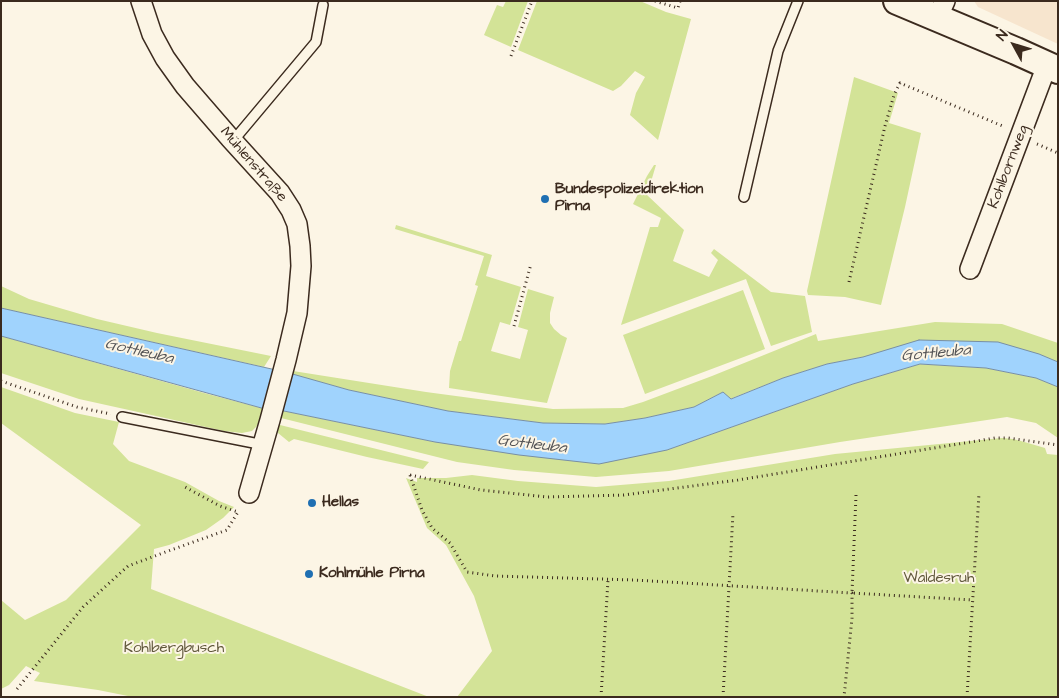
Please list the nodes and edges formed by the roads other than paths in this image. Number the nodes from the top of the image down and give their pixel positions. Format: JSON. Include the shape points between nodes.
{"nodes":[{"id":1,"x":141,"y":1,"type":"edge"},
{"id":2,"x":798,"y":1,"type":"edge"},
{"id":3,"x":897,"y":1,"type":"edge"},
{"id":4,"x":324,"y":5,"type":"dead end"},
{"id":5,"x":941,"y":10,"type":"edge"},
{"id":6,"x":1053,"y":68,"type":"edge"},
{"id":7,"x":233,"y":141,"type":"junction"},
{"id":8,"x":744,"y":197,"type":"dead end"},
{"id":9,"x":970,"y":269,"type":"dead end"},
{"id":10,"x":122,"y":416,"type":"road end"},
{"id":11,"x":264,"y":445,"type":"junction"},
{"id":12,"x":248,"y":493,"type":"dead end"}],
"edges":[{"from":1,"to":7,"type":"street","name":"Mühlenstraße","via":[[152,34],[165,58]]},
{"from":2,"to":8,"type":"lane","via":[[778,51]]},
{"from":3,"to":5,"type":"main road"},
{"from":4,"to":7,"type":"lane","via":[[316,42]]},
{"from":5,"to":6,"type":"main road"},
{"from":6,"to":9,"type":"street","name":"Kohlbornweg","via":[[1021,134]]},
{"from":7,"to":11,"type":"street","name":"Mühlenstraße","via":[[291,210],[300,246],[296,313]]},
{"from":10,"to":11,"type":"lane"},
{"from":11,"to":12,"type":"street","name":"Mühlenstraße"}]}
